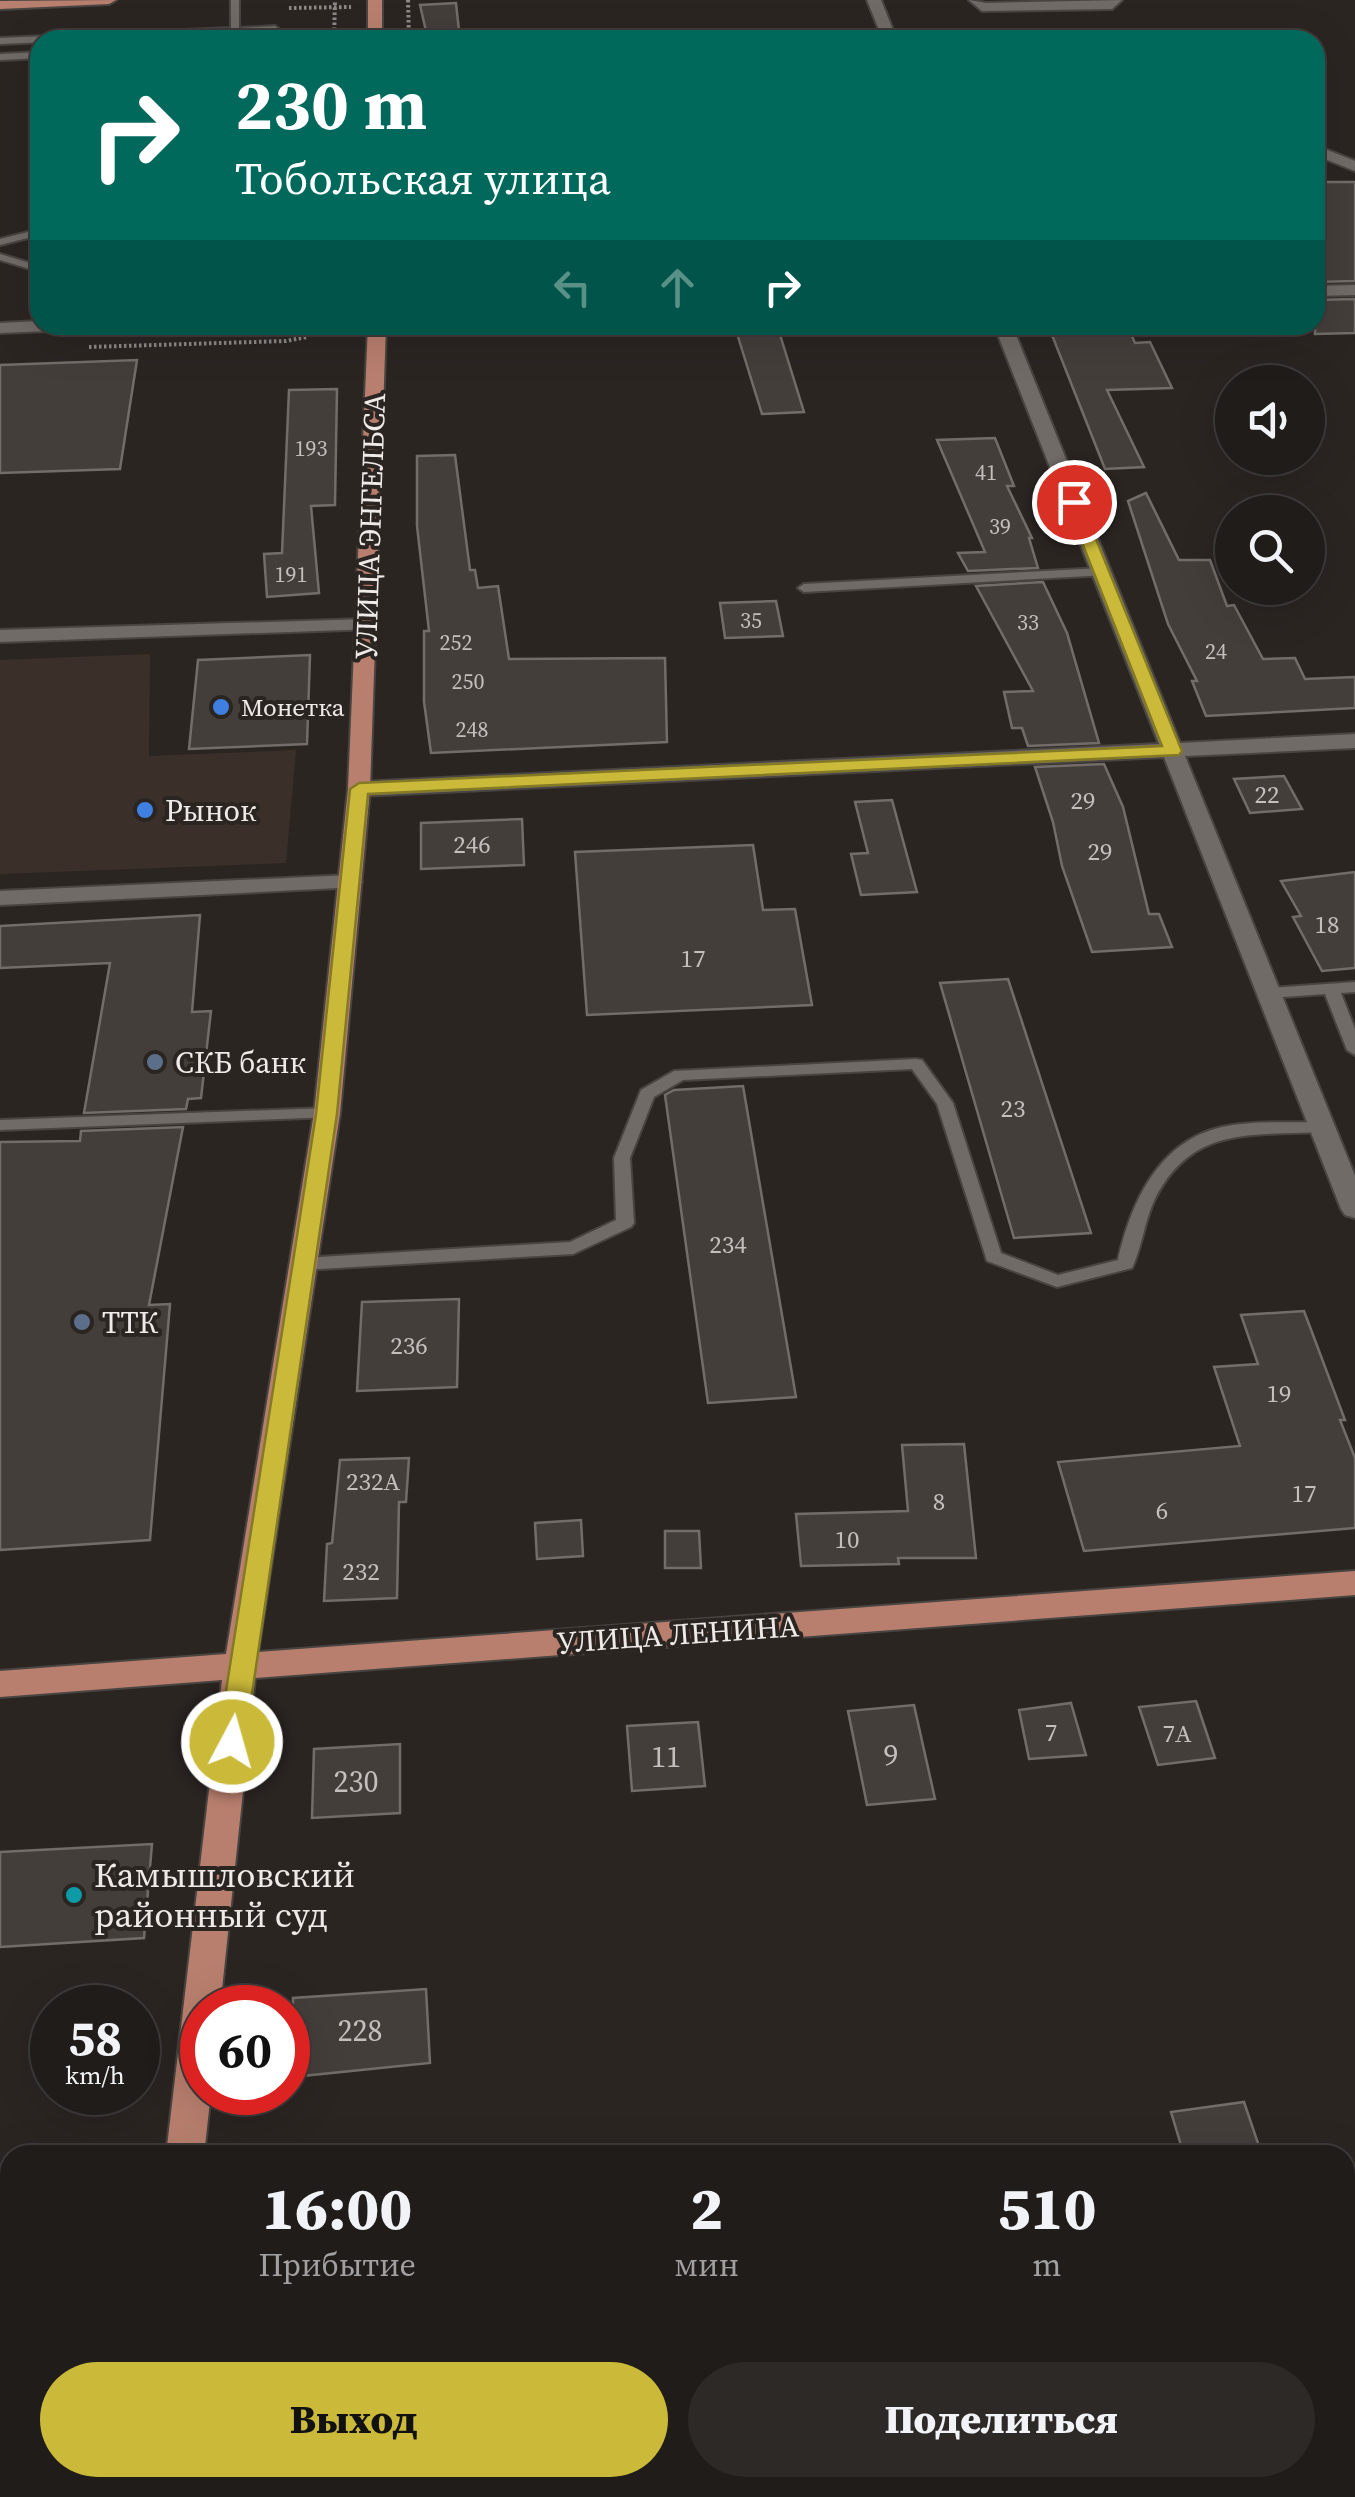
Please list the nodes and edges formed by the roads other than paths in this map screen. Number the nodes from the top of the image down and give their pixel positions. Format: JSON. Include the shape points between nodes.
{"nodes":[{"id":1,"x":109,"y":0,"type":"edge"},
{"id":2,"x":234,"y":0,"type":"edge"},
{"id":3,"x":375,"y":0,"type":"edge"},
{"id":4,"x":874,"y":0,"type":"edge"},
{"id":5,"x":976,"y":0,"type":"edge"},
{"id":6,"x":1115,"y":0,"type":"edge"},
{"id":7,"x":0,"y":5,"type":"edge"},
{"id":8,"x":275,"y":29,"type":"dead end"},
{"id":9,"x":235,"y":30,"type":"joint"},
{"id":10,"x":375,"y":30,"type":"edge"},
{"id":11,"x":886,"y":30,"type":"edge"},
{"id":12,"x":30,"y":40,"type":"edge"},
{"id":13,"x":0,"y":41,"type":"edge"},
{"id":14,"x":30,"y":56,"type":"edge"},
{"id":15,"x":0,"y":57,"type":"edge"},
{"id":16,"x":1325,"y":154,"type":"edge"},
{"id":17,"x":1355,"y":166,"type":"edge"},
{"id":18,"x":30,"y":234,"type":"edge"},
{"id":19,"x":0,"y":242,"type":"edge"},
{"id":20,"x":0,"y":257,"type":"edge"},
{"id":21,"x":30,"y":266,"type":"edge"},
{"id":22,"x":1355,"y":290,"type":"edge"},
{"id":23,"x":1325,"y":291,"type":"edge"},
{"id":24,"x":30,"y":327,"type":"edge"},
{"id":25,"x":0,"y":328,"type":"edge"},
{"id":26,"x":376,"y":335,"type":"edge"},
{"id":27,"x":1007,"y":335,"type":"edge"},
{"id":28,"x":1102,"y":572,"type":"junction"},
{"id":29,"x":804,"y":588,"type":"dead end"},
{"id":30,"x":366,"y":625,"type":"junction"},
{"id":31,"x":0,"y":636,"type":"edge"},
{"id":32,"x":1355,"y":742,"type":"edge"},
{"id":33,"x":1173,"y":751,"type":"junction"},
{"id":34,"x":359,"y":789,"type":"junction"},
{"id":35,"x":350,"y":882,"type":"junction"},
{"id":36,"x":0,"y":898,"type":"edge"},
{"id":37,"x":1355,"y":987,"type":"edge"},
{"id":38,"x":1331,"y":988,"type":"junction"},
{"id":39,"x":1269,"y":993,"type":"junction"},
{"id":40,"x":1355,"y":1050,"type":"edge"},
{"id":41,"x":327,"y":1114,"type":"junction"},
{"id":42,"x":0,"y":1125,"type":"edge"},
{"id":43,"x":1323,"y":1128,"type":"junction"},
{"id":44,"x":1350,"y":1184,"type":"edge"},
{"id":45,"x":1355,"y":1210,"type":"edge"},
{"id":46,"x":303,"y":1264,"type":"junction"},
{"id":47,"x":1355,"y":1583,"type":"edge"},
{"id":48,"x":240,"y":1666,"type":"junction"},
{"id":49,"x":0,"y":1684,"type":"edge"},
{"id":50,"x":185,"y":2145,"type":"edge"}],
"edges":[{"from":1,"to":7,"type":"main road"},
{"from":2,"to":9,"type":"lane"},
{"from":3,"to":10,"type":"main road"},
{"from":4,"to":11,"type":"street"},
{"from":5,"to":6,"type":"street","via":[[982,7]]},
{"from":8,"to":9,"type":"lane"},
{"from":12,"to":13,"type":"lane"},
{"from":14,"to":15,"type":"lane"},
{"from":16,"to":17,"type":"street"},
{"from":18,"to":19,"type":"lane"},
{"from":20,"to":21,"type":"lane"},
{"from":22,"to":23,"type":"street"},
{"from":24,"to":25,"type":"street"},
{"from":26,"to":30,"type":"main road","name":"УЛИЦА ЭНГЕЛЬСА"},
{"from":27,"to":28,"type":"street"},
{"from":28,"to":29,"type":"lane"},
{"from":28,"to":33,"type":"street"},
{"from":30,"to":31,"type":"street"},
{"from":30,"to":34,"type":"main road","name":"УЛИЦА ЭНГЕЛЬСА"},
{"from":32,"to":33,"type":"street"},
{"from":33,"to":34,"type":"street"},
{"from":33,"to":39,"type":"street"},
{"from":34,"to":35,"type":"main road","name":"УЛИЦА ЭНГЕЛЬСА"},
{"from":35,"to":36,"type":"street"},
{"from":35,"to":41,"type":"main road","name":"УЛИЦА ЭНГЕЛЬСА"},
{"from":37,"to":38,"type":"lane"},
{"from":38,"to":39,"type":"lane"},
{"from":38,"to":40,"type":"lane"},
{"from":39,"to":43,"type":"street"},
{"from":41,"to":42,"type":"lane"},
{"from":41,"to":46,"type":"main road","name":"УЛИЦА ЭНГЕЛЬСА"},
{"from":43,"to":44,"type":"street"},
{"from":43,"to":46,"type":"lane","via":[[1219,1134],[1168,1162],[1134,1222],[1126,1264],[1057,1280],[993,1257],[946,1103],[916,1064],[680,1075],[647,1094],[622,1158],[625,1224],[573,1248]]},
{"from":44,"to":45,"type":"street"},
{"from":46,"to":48,"type":"main road","name":"УЛИЦА ЭНГЕЛЬСА"},
{"from":47,"to":48,"type":"main road","name":"УЛИЦА ЛЕНИНА"},
{"from":48,"to":49,"type":"main road","name":"УЛИЦА ЛЕНИНА"},
{"from":48,"to":50,"type":"main road","name":"УЛИЦА ЭНГЕЛЬСА"}]}
